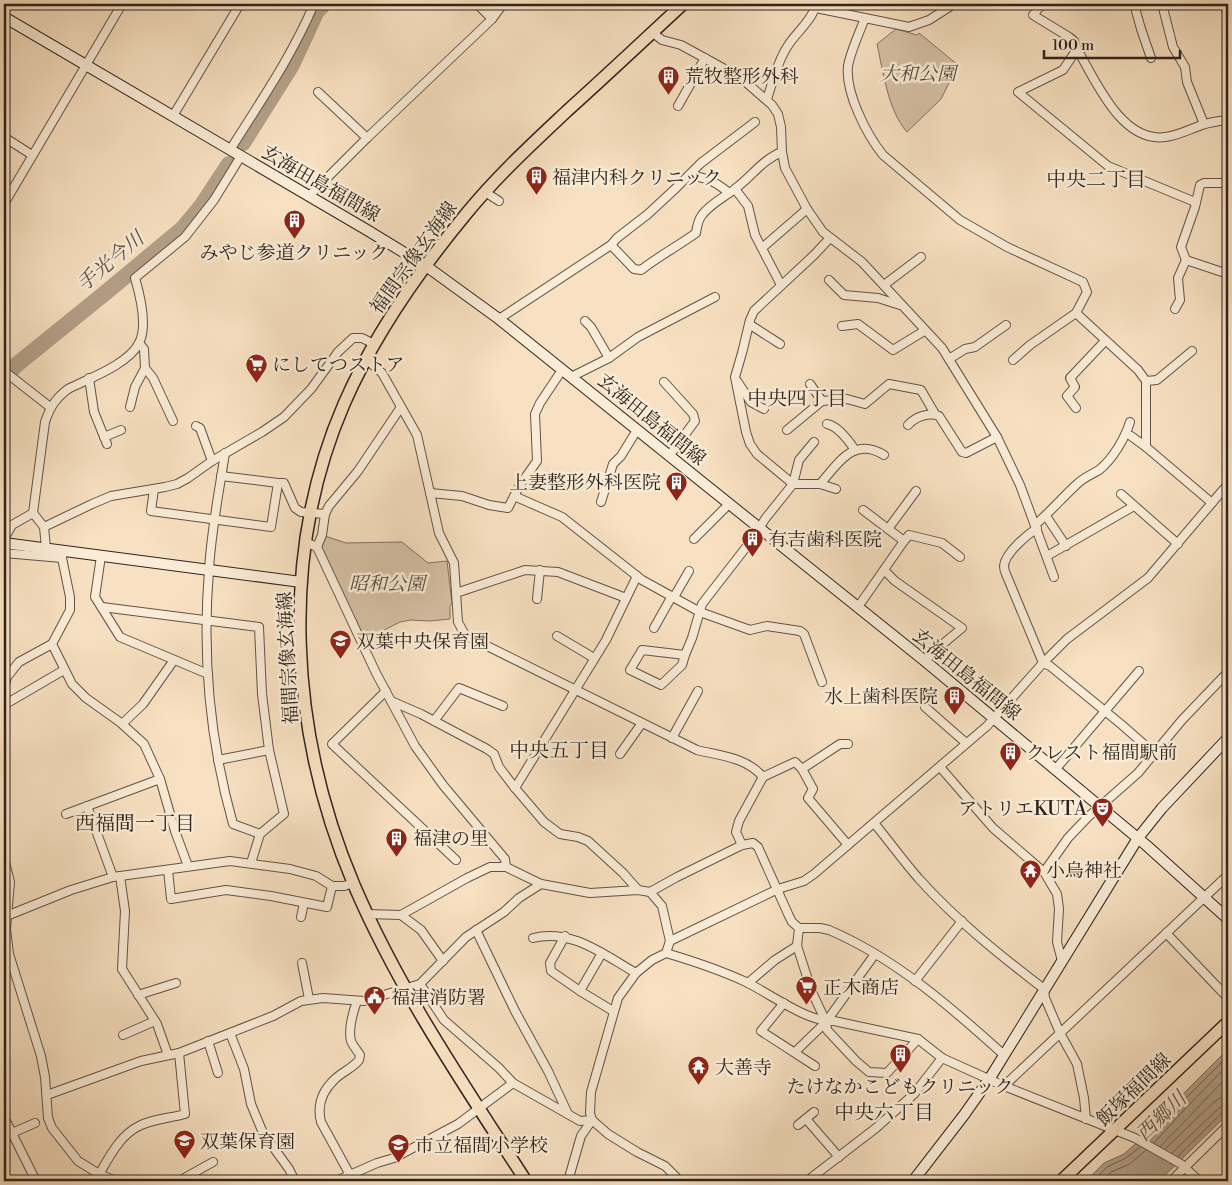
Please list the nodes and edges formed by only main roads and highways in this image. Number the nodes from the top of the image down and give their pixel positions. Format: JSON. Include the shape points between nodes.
{"nodes":[{"id":1,"x":683,"y":4,"type":"edge"},
{"id":2,"x":1227,"y":4,"type":"edge"},
{"id":3,"x":1228,"y":15,"type":"edge"},
{"id":4,"x":4,"y":17,"type":"edge"},
{"id":5,"x":426,"y":266,"type":"junction"},
{"id":6,"x":4,"y":541,"type":"edge"},
{"id":7,"x":301,"y":582,"type":"junction"},
{"id":8,"x":1228,"y":738,"type":"edge"},
{"id":9,"x":1138,"y":838,"type":"junction"},
{"id":10,"x":1228,"y":919,"type":"edge"},
{"id":11,"x":1228,"y":1022,"type":"edge"},
{"id":12,"x":526,"y":1181,"type":"edge"},
{"id":13,"x":913,"y":1181,"type":"edge"},
{"id":14,"x":1061,"y":1181,"type":"edge"}],
"edges":[{"from":1,"to":5,"type":"main road","name":"福間宗像玄海線","via":[[502,173]]},
{"from":2,"to":3,"type":"main road"},
{"from":4,"to":5,"type":"main road","name":"玄海田島福間線"},
{"from":5,"to":7,"type":"main road","name":"福間宗像玄海線","via":[[388,320],[344,403],[317,482]]},
{"from":5,"to":9,"type":"main road","name":"玄海田島福間線","via":[[499,319],[760,528]]},
{"from":6,"to":7,"type":"main road","via":[[62,554],[101,556]]},
{"from":7,"to":12,"type":"main road","name":"福間宗像玄海線","via":[[300,636],[309,735],[322,793],[353,883],[405,989]]},
{"from":8,"to":9,"type":"main road"},
{"from":9,"to":10,"type":"main road","name":"玄海田島福間線"},
{"from":9,"to":13,"type":"main road","via":[[990,1078]]},
{"from":11,"to":14,"type":"main road","name":"飯塚福間線"}]}
